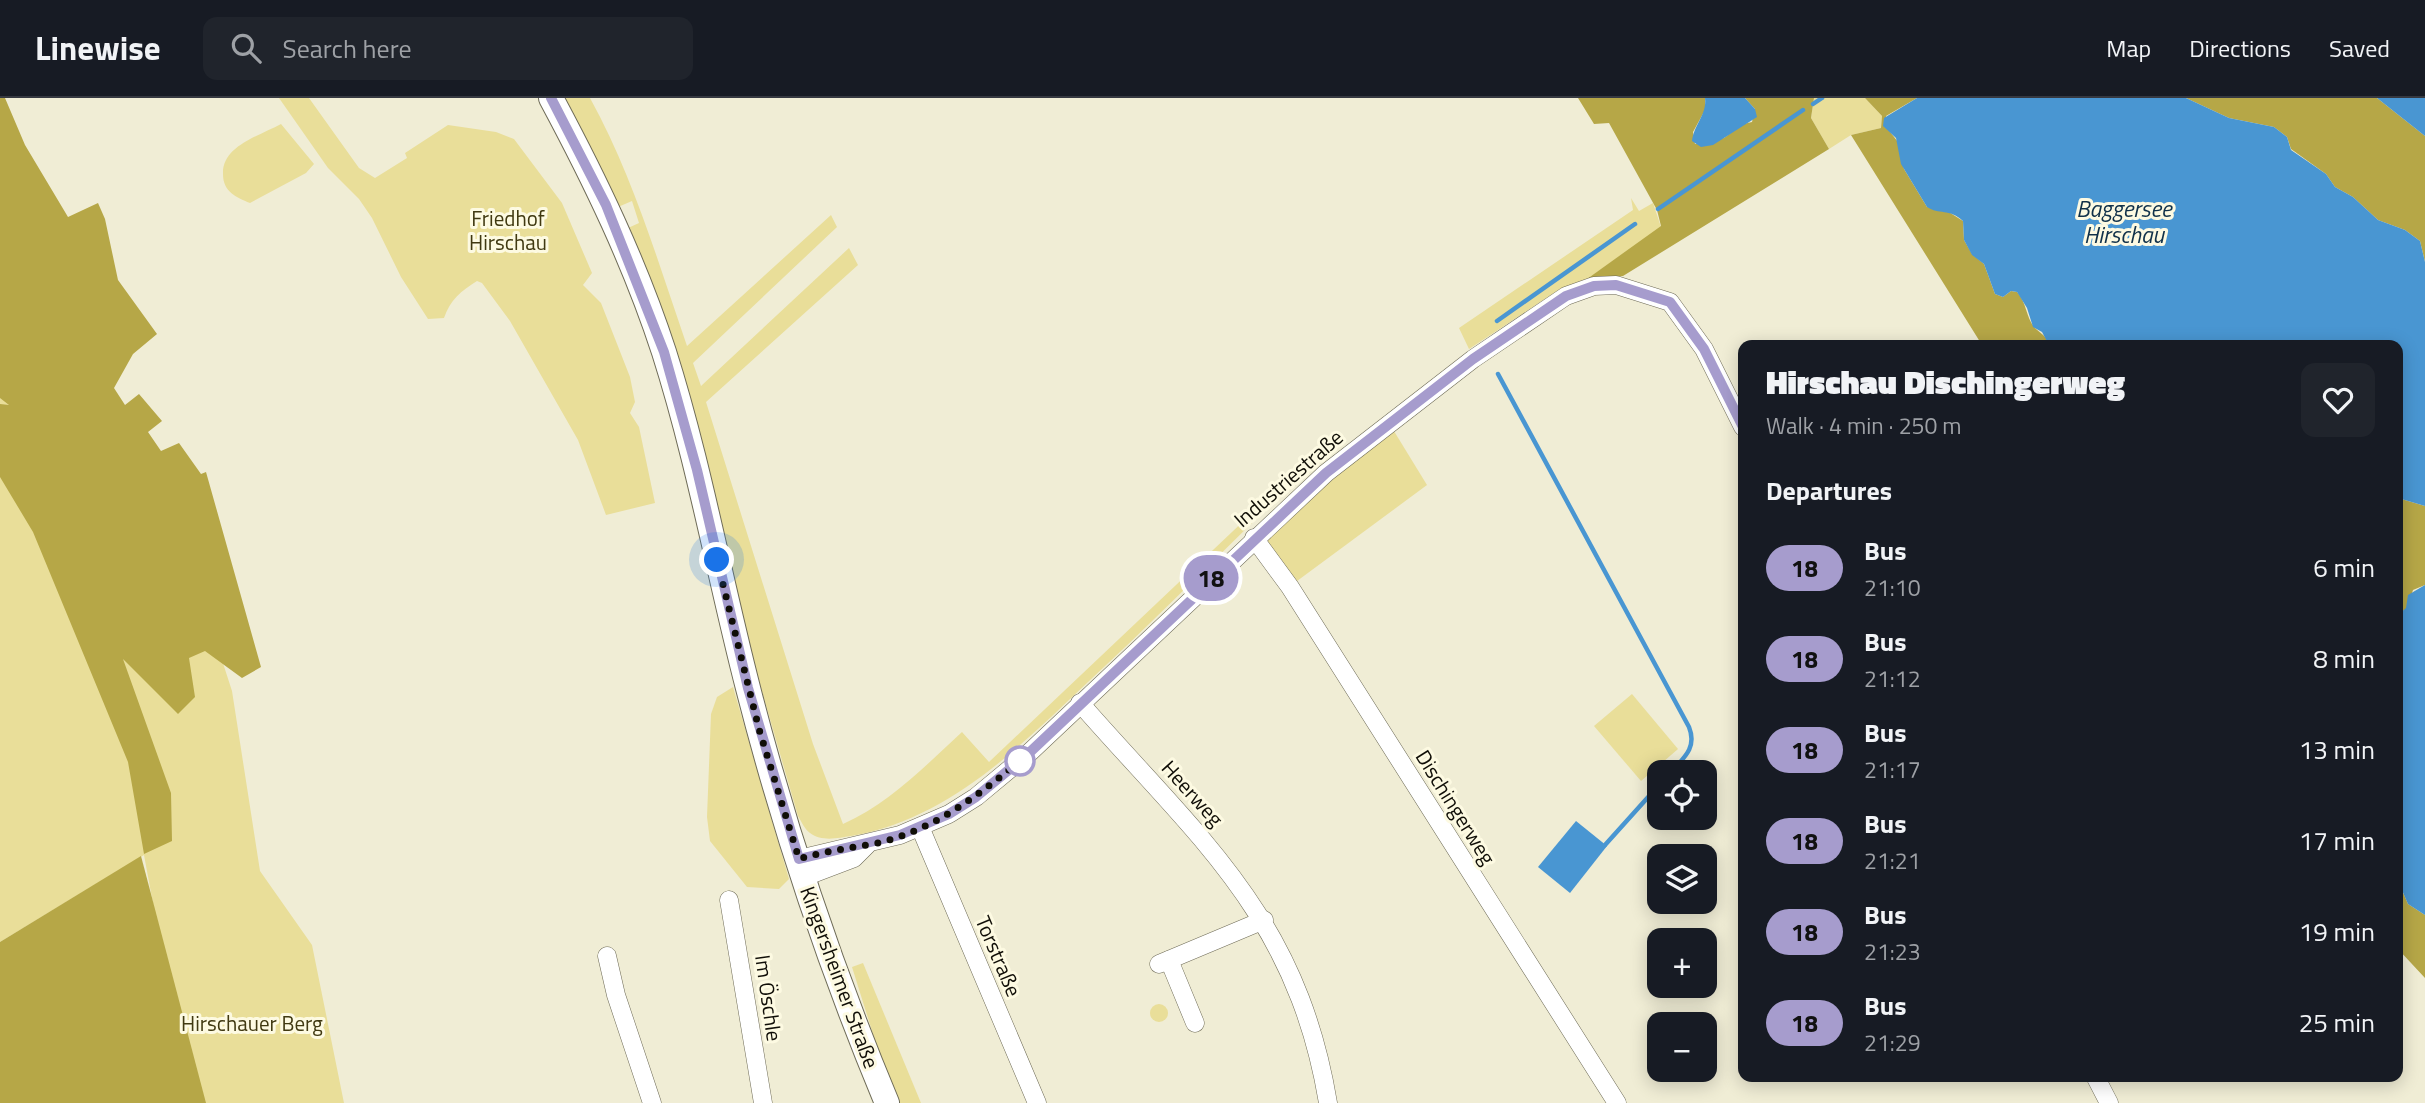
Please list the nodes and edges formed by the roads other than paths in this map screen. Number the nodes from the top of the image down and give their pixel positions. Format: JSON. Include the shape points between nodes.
{"nodes":[{"id":1,"x":551,"y":98,"type":"edge"},
{"id":2,"x":1738,"y":416,"type":"edge"},
{"id":3,"x":1254,"y":538,"type":"junction"},
{"id":4,"x":1080,"y":704,"type":"junction"},
{"id":5,"x":920,"y":827,"type":"junction"},
{"id":6,"x":801,"y":868,"type":"junction"},
{"id":7,"x":729,"y":900,"type":"dead end"},
{"id":8,"x":1264,"y":920,"type":"junction"},
{"id":9,"x":607,"y":956,"type":"dead end"},
{"id":10,"x":1195,"y":1023,"type":"dead end"},
{"id":11,"x":2098,"y":1082,"type":"edge"},
{"id":12,"x":652,"y":1103,"type":"edge"},
{"id":13,"x":763,"y":1103,"type":"edge"},
{"id":14,"x":887,"y":1103,"type":"edge"},
{"id":15,"x":1037,"y":1103,"type":"edge"},
{"id":16,"x":1328,"y":1103,"type":"edge"},
{"id":17,"x":1617,"y":1103,"type":"edge"},
{"id":18,"x":2109,"y":1103,"type":"edge"}],
"edges":[{"from":1,"to":6,"type":"main road","name":"Kingersheimer Straße","via":[[606,205],[664,352],[748,688]]},
{"from":2,"to":3,"type":"street","name":"Industriestraße","via":[[1704,349],[1670,302],[1630,287],[1606,284],[1560,299],[1390,422]]},
{"from":3,"to":4,"type":"street","name":"Industriestraße"},
{"from":3,"to":17,"type":"street","name":"Dischingerweg","via":[[1290,587]]},
{"from":4,"to":5,"type":"street","name":"Industriestraße","via":[[991,786]]},
{"from":4,"to":8,"type":"street","name":"Heerweg","via":[[1201,835]]},
{"from":5,"to":6,"type":"street","name":"Industriestraße","via":[[867,845],[854,858]]},
{"from":5,"to":15,"type":"street","name":"Torstraße"},
{"from":6,"to":14,"type":"main road","name":"Kingersheimer Straße"},
{"from":7,"to":13,"type":"street","name":"Im Öschle"},
{"from":8,"to":10,"type":"street","via":[[1164,962]]},
{"from":8,"to":16,"type":"street","name":"Heerweg","via":[[1303,1004]]},
{"from":9,"to":12,"type":"street"},
{"from":11,"to":18,"type":"street"}]}
